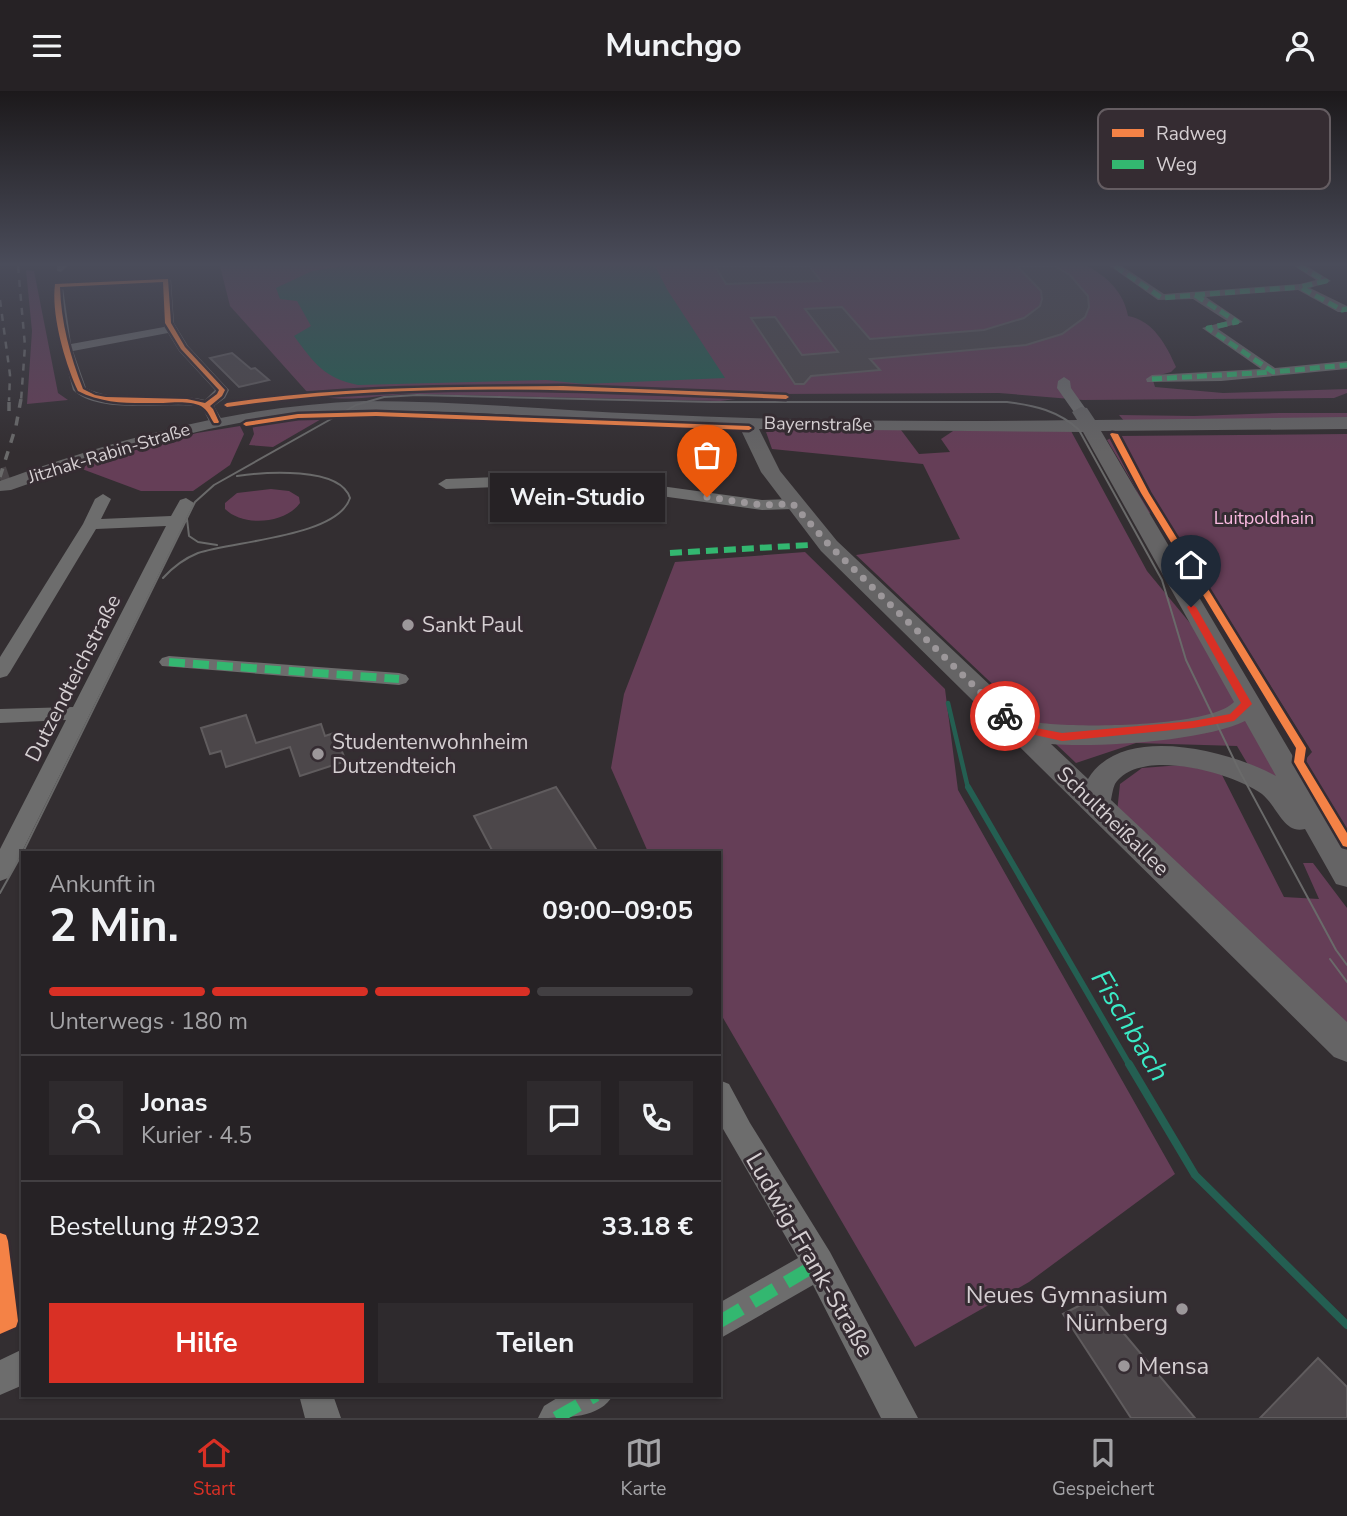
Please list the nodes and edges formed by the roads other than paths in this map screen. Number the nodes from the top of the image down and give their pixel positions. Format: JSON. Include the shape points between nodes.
{"nodes":[{"id":1,"x":63,"y":328,"type":"edge"},
{"id":2,"x":1208,"y":328,"type":"edge"},
{"id":3,"x":172,"y":329,"type":"joint"},
{"id":4,"x":68,"y":348,"type":"junction"},
{"id":5,"x":1347,"y":365,"type":"edge"},
{"id":6,"x":1273,"y":372,"type":"junction"},
{"id":7,"x":1152,"y":379,"type":"dead end"},
{"id":8,"x":1064,"y":381,"type":"dead end"},
{"id":9,"x":1347,"y":410,"type":"edge"},
{"id":10,"x":811,"y":411,"type":"junction"},
{"id":11,"x":212,"y":414,"type":"junction"},
{"id":12,"x":1193,"y":418,"type":"junction"},
{"id":13,"x":1084,"y":419,"type":"junction"},
{"id":14,"x":752,"y":423,"type":"junction"},
{"id":15,"x":1347,"y":423,"type":"edge"},
{"id":16,"x":6,"y":481,"type":"tunnel mouth"},
{"id":17,"x":446,"y":484,"type":"dead end"},
{"id":18,"x":103,"y":499,"type":"dead end"},
{"id":19,"x":186,"y":503,"type":"dead end"},
{"id":20,"x":793,"y":504,"type":"junction"},
{"id":21,"x":176,"y":521,"type":"junction"},
{"id":22,"x":91,"y":524,"type":"junction"},
{"id":23,"x":169,"y":662,"type":"dead end"},
{"id":24,"x":0,"y":673,"type":"edge"},
{"id":25,"x":399,"y":678,"type":"dead end"},
{"id":26,"x":1247,"y":704,"type":"junction"},
{"id":27,"x":81,"y":713,"type":"junction"},
{"id":28,"x":0,"y":716,"type":"edge"},
{"id":29,"x":1017,"y":728,"type":"junction"},
{"id":30,"x":1095,"y":804,"type":"junction"},
{"id":31,"x":1344,"y":870,"type":"edge"},
{"id":32,"x":0,"y":872,"type":"edge"},
{"id":33,"x":1347,"y":1046,"type":"edge"},
{"id":34,"x":721,"y":1097,"type":"edge"},
{"id":35,"x":819,"y":1263,"type":"junction"},
{"id":36,"x":721,"y":1321,"type":"edge"},
{"id":37,"x":21,"y":1367,"type":"edge"},
{"id":38,"x":0,"y":1378,"type":"edge"},
{"id":39,"x":317,"y":1397,"type":"edge"},
{"id":40,"x":593,"y":1397,"type":"edge"},
{"id":41,"x":323,"y":1418,"type":"edge"},
{"id":42,"x":556,"y":1418,"type":"edge"},
{"id":43,"x":900,"y":1418,"type":"edge"}],
"edges":[{"from":1,"to":4,"type":"street"},
{"from":2,"to":6,"type":"street"},
{"from":3,"to":4,"type":"street"},
{"from":3,"to":11,"type":"street","via":[[183,348],[222,390]]},
{"from":4,"to":11,"type":"street","name":"Bayernstraße","via":[[80,390],[88,395],[186,400]]},
{"from":5,"to":6,"type":"street"},
{"from":6,"to":7,"type":"street"},
{"from":8,"to":13,"type":"street"},
{"from":9,"to":12,"type":"main road","name":"Bayernstraße"},
{"from":10,"to":11,"type":"main road","name":"Bayernstraße","via":[[366,401]]},
{"from":10,"to":13,"type":"main road","name":"Bayernstraße"},
{"from":10,"to":14,"type":"main road"},
{"from":11,"to":14,"type":"main road","name":"Bayernstraße","via":[[377,407]]},
{"from":11,"to":16,"type":"main road","name":"Jitzhak-Rabin-Straße","via":[[131,434]]},
{"from":12,"to":13,"type":"main road","name":"Bayernstraße"},
{"from":12,"to":15,"type":"main road","name":"Bayernstraße"},
{"from":13,"to":14,"type":"main road","name":"Bayernstraße","via":[[1009,426]]},
{"from":13,"to":26,"type":"main road"},
{"from":14,"to":20,"type":"main road","name":"Schultheißallee","via":[[752,438]]},
{"from":17,"to":20,"type":"street","via":[[573,479],[762,505]]},
{"from":18,"to":22,"type":"street"},
{"from":19,"to":21,"type":"street","name":"Dutzendteichstraße"},
{"from":20,"to":29,"type":"main road","name":"Schultheißallee","via":[[830,546]]},
{"from":21,"to":22,"type":"street"},
{"from":21,"to":27,"type":"street","name":"Dutzendteichstraße"},
{"from":22,"to":24,"type":"street"},
{"from":23,"to":25,"type":"street"},
{"from":26,"to":29,"type":"main road","via":[[1225,720],[1101,735],[1062,737]]},
{"from":26,"to":31,"type":"main road"},
{"from":27,"to":28,"type":"street"},
{"from":27,"to":32,"type":"street","name":"Dutzendteichstraße"},
{"from":29,"to":30,"type":"main road","name":"Schultheißallee"},
{"from":30,"to":31,"type":"main road","via":[[1099,782],[1130,760],[1152,755],[1212,762],[1247,773],[1276,790],[1311,841]]},
{"from":30,"to":33,"type":"main road","name":"Schultheißallee"},
{"from":34,"to":35,"type":"street","name":"Ludwig-Frank-Straße"},
{"from":35,"to":36,"type":"street"},
{"from":35,"to":43,"type":"street","name":"Ludwig-Frank-Straße"},
{"from":37,"to":38,"type":"street"},
{"from":39,"to":41,"type":"street"},
{"from":40,"to":42,"type":"street"}]}
